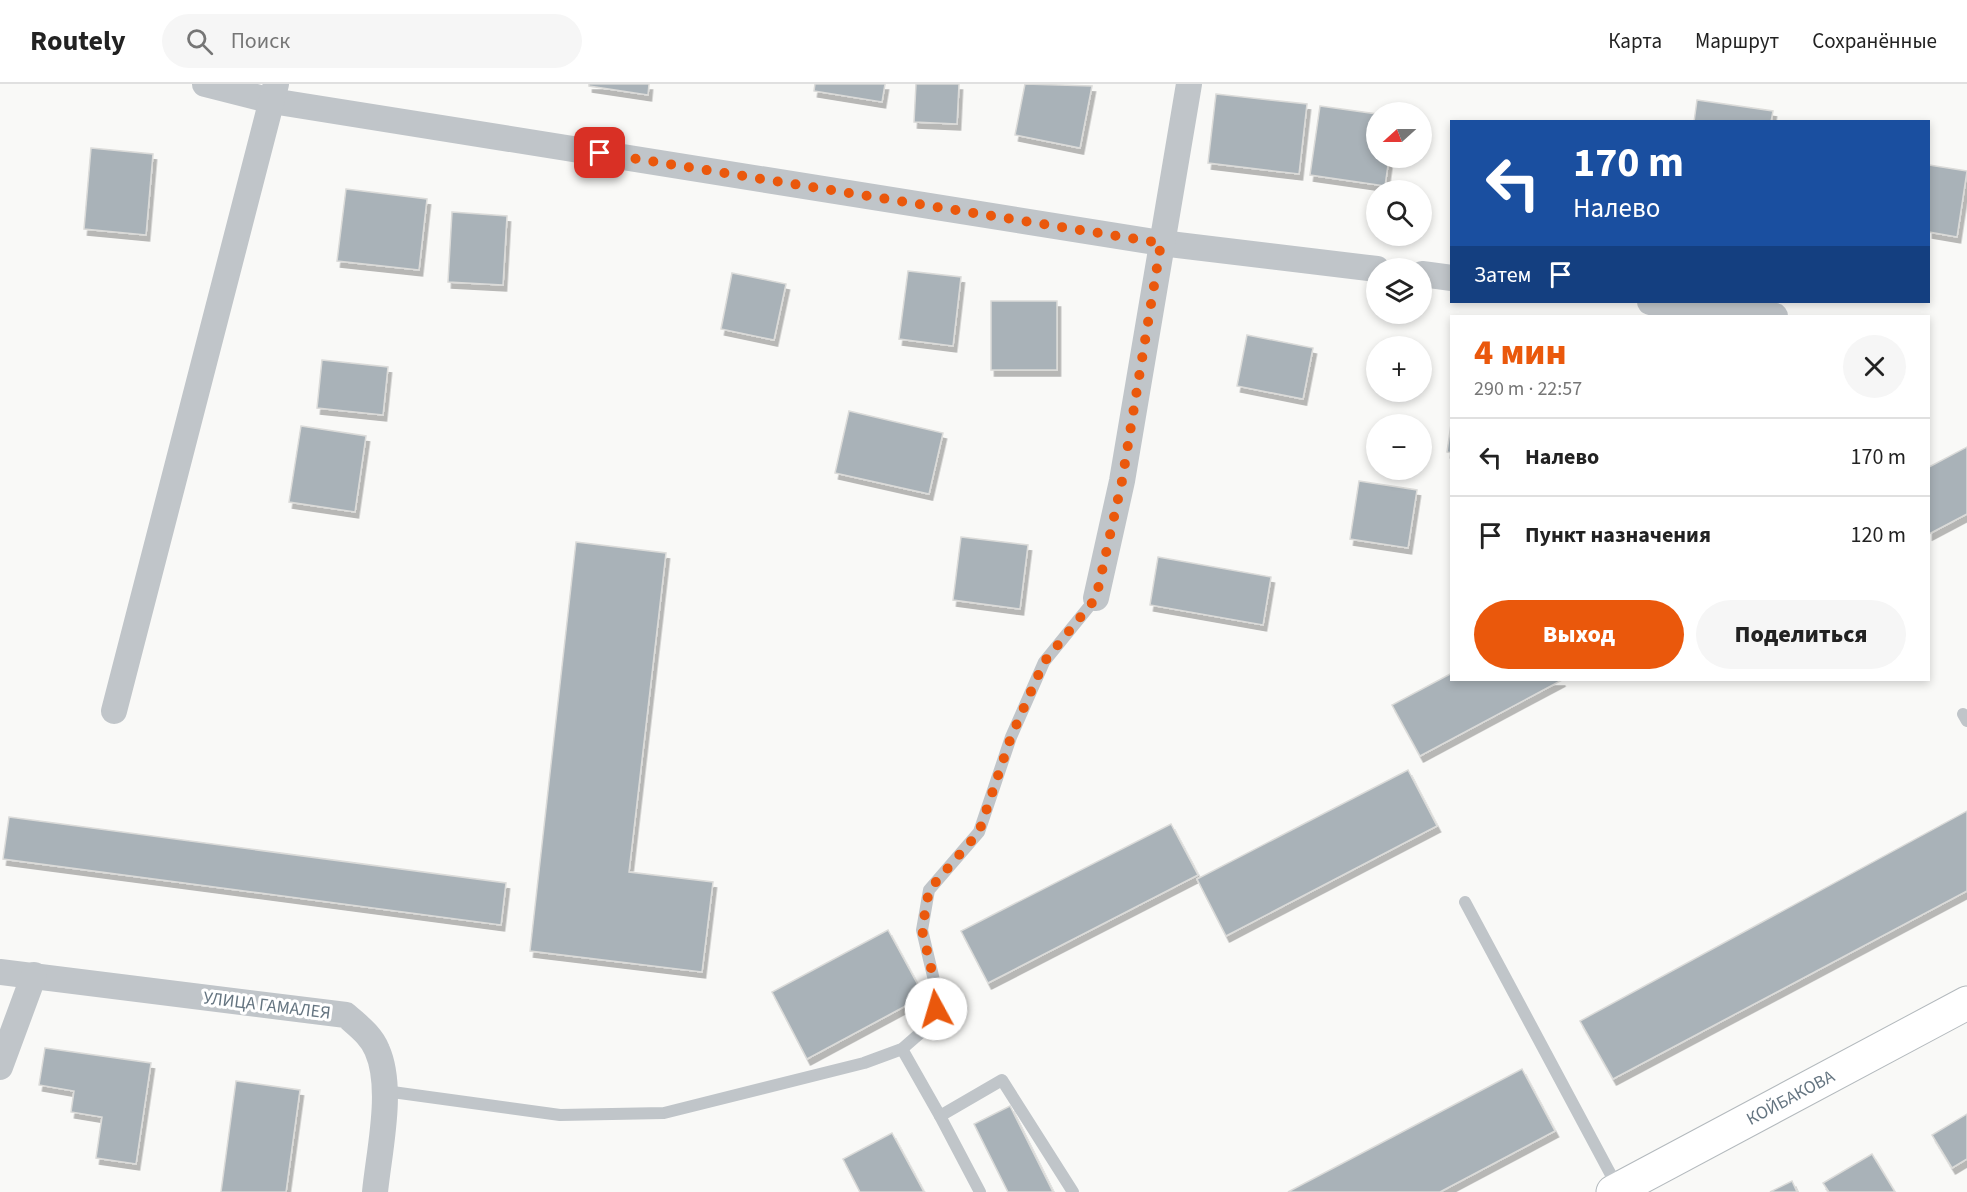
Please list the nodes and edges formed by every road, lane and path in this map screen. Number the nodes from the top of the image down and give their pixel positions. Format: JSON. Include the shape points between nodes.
{"nodes":[{"id":1,"x":205,"y":84,"type":"edge"},
{"id":2,"x":1189,"y":84,"type":"edge"},
{"id":3,"x":274,"y":93,"type":"edge"},
{"id":4,"x":1161,"y":243,"type":"junction"},
{"id":5,"x":1366,"y":268,"type":"edge"},
{"id":6,"x":1432,"y":275,"type":"edge"},
{"id":7,"x":1450,"y":278,"type":"edge"},
{"id":8,"x":1659,"y":303,"type":"edge"},
{"id":9,"x":1766,"y":315,"type":"edge"},
{"id":10,"x":1096,"y":598,"type":"joint"},
{"id":11,"x":114,"y":711,"type":"dead end"},
{"id":12,"x":1465,"y":903,"type":"dead end"},
{"id":13,"x":0,"y":972,"type":"edge"},
{"id":14,"x":34,"y":975,"type":"junction"},
{"id":15,"x":1967,"y":1003,"type":"edge"},
{"id":16,"x":902,"y":1049,"type":"junction"},
{"id":17,"x":0,"y":1067,"type":"edge"},
{"id":18,"x":385,"y":1091,"type":"junction"},
{"id":19,"x":940,"y":1116,"type":"junction"},
{"id":20,"x":1616,"y":1191,"type":"edge"},
{"id":21,"x":375,"y":1192,"type":"edge"},
{"id":22,"x":980,"y":1192,"type":"edge"},
{"id":23,"x":1073,"y":1192,"type":"edge"}],
"edges":[{"from":1,"to":3,"type":"street"},
{"from":2,"to":4,"type":"street"},
{"from":3,"to":4,"type":"street"},
{"from":3,"to":11,"type":"street"},
{"from":4,"to":5,"type":"street"},
{"from":4,"to":10,"type":"street","via":[[1122,481]]},
{"from":6,"to":7,"type":"street"},
{"from":8,"to":9,"type":"street"},
{"from":10,"to":16,"type":"lane","via":[[1044,662],[1011,737],[979,832],[929,890],[922,930],[938,997],[934,1022]]},
{"from":12,"to":20,"type":"lane"},
{"from":13,"to":14,"type":"street","name":"УЛИЦА ГАМАЛЕЯ"},
{"from":14,"to":17,"type":"street"},
{"from":14,"to":18,"type":"street","name":"УЛИЦА ГАМАЛЕЯ","via":[[346,1015],[366,1033],[377,1050]]},
{"from":15,"to":20,"type":"street","name":"КОЙБАКОВА"},
{"from":16,"to":18,"type":"lane","via":[[864,1063],[664,1113],[560,1115]]},
{"from":16,"to":19,"type":"lane"},
{"from":18,"to":21,"type":"street","name":"УЛИЦА ГАМАЛЕЯ"},
{"from":19,"to":22,"type":"lane"},
{"from":19,"to":23,"type":"lane","via":[[1002,1080]]}]}
